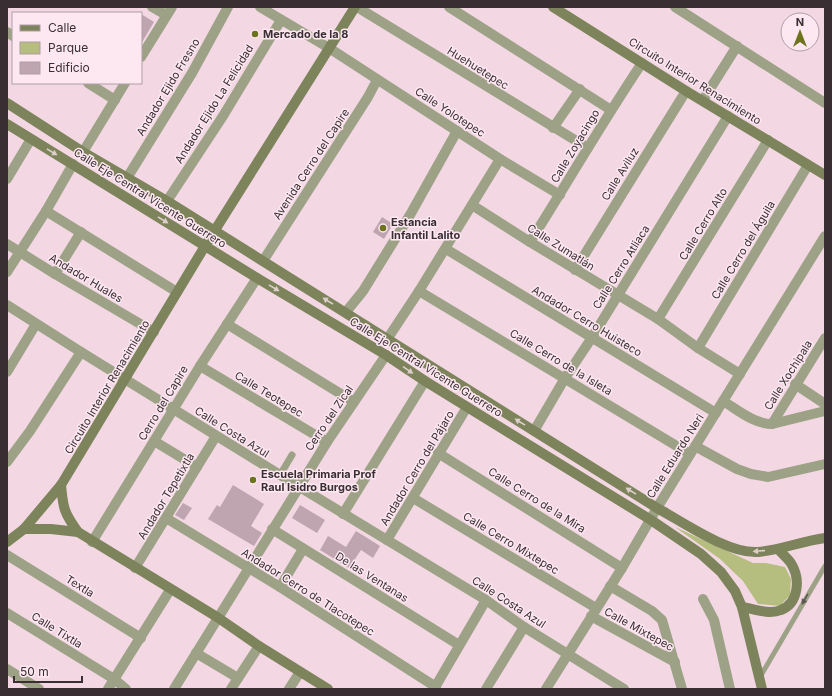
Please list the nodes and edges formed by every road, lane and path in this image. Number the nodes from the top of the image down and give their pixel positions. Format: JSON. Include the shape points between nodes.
{"nodes":[{"id":1,"x":152,"y":7,"type":"edge"},
{"id":2,"x":228,"y":7,"type":"edge"},
{"id":3,"x":260,"y":7,"type":"edge"},
{"id":4,"x":356,"y":7,"type":"edge"},
{"id":5,"x":449,"y":7,"type":"edge"},
{"id":6,"x":675,"y":7,"type":"edge"},
{"id":7,"x":556,"y":8,"type":"edge"},
{"id":8,"x":169,"y":11,"type":"edge"},
{"id":9,"x":280,"y":20,"type":"junction"},
{"id":10,"x":737,"y":46,"type":"junction"},
{"id":11,"x":329,"y":48,"type":"junction"},
{"id":12,"x":142,"y":55,"type":"edge"},
{"id":13,"x":642,"y":63,"type":"junction"},
{"id":14,"x":377,"y":80,"type":"junction"},
{"id":15,"x":90,"y":84,"type":"edge"},
{"id":16,"x":124,"y":84,"type":"edge"},
{"id":17,"x":580,"y":89,"type":"junction"},
{"id":18,"x":686,"y":91,"type":"junction"},
{"id":19,"x":115,"y":100,"type":"junction"},
{"id":20,"x":703,"y":100,"type":"junction"},
{"id":21,"x":7,"y":103,"type":"edge"},
{"id":22,"x":825,"y":103,"type":"edge"},
{"id":23,"x":611,"y":110,"type":"junction"},
{"id":24,"x":728,"y":116,"type":"junction"},
{"id":25,"x":7,"y":124,"type":"edge"},
{"id":26,"x":554,"y":128,"type":"junction"},
{"id":27,"x":457,"y":131,"type":"junction"},
{"id":28,"x":31,"y":139,"type":"junction"},
{"id":29,"x":768,"y":140,"type":"junction"},
{"id":30,"x":588,"y":148,"type":"junction"},
{"id":31,"x":83,"y":152,"type":"junction"},
{"id":32,"x":500,"y":159,"type":"junction"},
{"id":33,"x":73,"y":164,"type":"junction"},
{"id":34,"x":808,"y":165,"type":"junction"},
{"id":35,"x":825,"y":174,"type":"edge"},
{"id":36,"x":127,"y":178,"type":"junction"},
{"id":37,"x":7,"y":180,"type":"edge"},
{"id":38,"x":560,"y":195,"type":"junction"},
{"id":39,"x":167,"y":201,"type":"junction"},
{"id":40,"x":472,"y":205,"type":"junction"},
{"id":41,"x":46,"y":212,"type":"junction"},
{"id":42,"x":214,"y":230,"type":"junction"},
{"id":43,"x":81,"y":232,"type":"junction"},
{"id":44,"x":824,"y":241,"type":"edge"},
{"id":45,"x":530,"y":242,"type":"junction"},
{"id":46,"x":7,"y":244,"type":"edge"},
{"id":47,"x":205,"y":246,"type":"junction"},
{"id":48,"x":446,"y":249,"type":"junction"},
{"id":49,"x":20,"y":253,"type":"junction"},
{"id":50,"x":263,"y":261,"type":"junction"},
{"id":51,"x":575,"y":270,"type":"junction"},
{"id":52,"x":7,"y":272,"type":"edge"},
{"id":53,"x":54,"y":274,"type":"junction"},
{"id":54,"x":257,"y":278,"type":"junction"},
{"id":55,"x":177,"y":292,"type":"junction"},
{"id":56,"x":419,"y":292,"type":"junction"},
{"id":57,"x":617,"y":295,"type":"junction"},
{"id":58,"x":7,"y":305,"type":"edge"},
{"id":59,"x":346,"y":312,"type":"junction"},
{"id":60,"x":658,"y":319,"type":"junction"},
{"id":61,"x":36,"y":324,"type":"junction"},
{"id":62,"x":227,"y":324,"type":"junction"},
{"id":63,"x":154,"y":332,"type":"junction"},
{"id":64,"x":388,"y":338,"type":"junction"},
{"id":65,"x":591,"y":338,"type":"junction"},
{"id":66,"x":825,"y":338,"type":"edge"},
{"id":67,"x":698,"y":348,"type":"junction"},
{"id":68,"x":80,"y":352,"type":"junction"},
{"id":69,"x":386,"y":355,"type":"junction"},
{"id":70,"x":200,"y":366,"type":"junction"},
{"id":71,"x":7,"y":372,"type":"edge"},
{"id":72,"x":740,"y":374,"type":"junction"},
{"id":73,"x":565,"y":378,"type":"junction"},
{"id":74,"x":126,"y":380,"type":"junction"},
{"id":75,"x":425,"y":381,"type":"junction"},
{"id":76,"x":795,"y":384,"type":"junction"},
{"id":77,"x":723,"y":401,"type":"junction"},
{"id":78,"x":354,"y":402,"type":"junction"},
{"id":79,"x":825,"y":404,"type":"edge"},
{"id":80,"x":468,"y":408,"type":"junction"},
{"id":81,"x":173,"y":409,"type":"junction"},
{"id":82,"x":825,"y":411,"type":"edge"},
{"id":83,"x":716,"y":413,"type":"junction"},
{"id":84,"x":772,"y":424,"type":"junction"},
{"id":85,"x":534,"y":431,"type":"junction"},
{"id":86,"x":216,"y":436,"type":"junction"},
{"id":87,"x":154,"y":441,"type":"junction"},
{"id":88,"x":326,"y":442,"type":"junction"},
{"id":89,"x":693,"y":450,"type":"junction"},
{"id":90,"x":438,"y":453,"type":"junction"},
{"id":91,"x":292,"y":454,"type":"dead end"},
{"id":92,"x":7,"y":462,"type":"edge"},
{"id":93,"x":825,"y":464,"type":"edge"},
{"id":94,"x":197,"y":467,"type":"junction"},
{"id":95,"x":280,"y":475,"type":"junction"},
{"id":96,"x":61,"y":485,"type":"junction"},
{"id":97,"x":298,"y":486,"type":"junction"},
{"id":98,"x":413,"y":498,"type":"junction"},
{"id":99,"x":657,"y":508,"type":"junction"},
{"id":100,"x":343,"y":514,"type":"junction"},
{"id":101,"x":166,"y":518,"type":"junction"},
{"id":102,"x":651,"y":520,"type":"junction"},
{"id":103,"x":24,"y":529,"type":"junction"},
{"id":104,"x":272,"y":529,"type":"junction"},
{"id":105,"x":78,"y":532,"type":"junction"},
{"id":106,"x":825,"y":538,"type":"edge"},
{"id":107,"x":387,"y":540,"type":"junction"},
{"id":108,"x":7,"y":542,"type":"edge"},
{"id":109,"x":92,"y":542,"type":"junction"},
{"id":110,"x":303,"y":549,"type":"junction"},
{"id":111,"x":778,"y":549,"type":"junction"},
{"id":112,"x":7,"y":555,"type":"edge"},
{"id":113,"x":825,"y":566,"type":"edge"},
{"id":114,"x":135,"y":568,"type":"junction"},
{"id":115,"x":248,"y":568,"type":"junction"},
{"id":116,"x":622,"y":568,"type":"junction"},
{"id":117,"x":610,"y":586,"type":"junction"},
{"id":118,"x":280,"y":587,"type":"junction"},
{"id":119,"x":170,"y":590,"type":"junction"},
{"id":120,"x":703,"y":599,"type":"dead end"},
{"id":121,"x":486,"y":600,"type":"junction"},
{"id":122,"x":742,"y":606,"type":"junction"},
{"id":123,"x":594,"y":612,"type":"junction"},
{"id":124,"x":7,"y":613,"type":"edge"},
{"id":125,"x":217,"y":617,"type":"junction"},
{"id":126,"x":524,"y":627,"type":"junction"},
{"id":127,"x":141,"y":638,"type":"junction"},
{"id":128,"x":459,"y":645,"type":"junction"},
{"id":129,"x":259,"y":646,"type":"junction"},
{"id":130,"x":196,"y":653,"type":"junction"},
{"id":131,"x":568,"y":653,"type":"junction"},
{"id":132,"x":675,"y":662,"type":"junction"},
{"id":133,"x":7,"y":669,"type":"edge"},
{"id":134,"x":300,"y":672,"type":"junction"},
{"id":135,"x":760,"y":677,"type":"junction"},
{"id":136,"x":238,"y":678,"type":"junction"},
{"id":137,"x":114,"y":680,"type":"junction"},
{"id":138,"x":607,"y":685,"type":"edge"},
{"id":139,"x":435,"y":688,"type":"edge"},
{"id":140,"x":39,"y":689,"type":"edge"},
{"id":141,"x":108,"y":689,"type":"edge"},
{"id":142,"x":126,"y":689,"type":"edge"},
{"id":143,"x":174,"y":689,"type":"edge"},
{"id":144,"x":231,"y":689,"type":"edge"},
{"id":145,"x":289,"y":689,"type":"edge"},
{"id":146,"x":328,"y":689,"type":"edge"},
{"id":147,"x":486,"y":689,"type":"edge"},
{"id":148,"x":546,"y":689,"type":"edge"},
{"id":149,"x":624,"y":689,"type":"edge"},
{"id":150,"x":682,"y":689,"type":"edge"},
{"id":151,"x":730,"y":689,"type":"edge"},
{"id":152,"x":762,"y":689,"type":"edge"}],
"edges":[{"from":1,"to":8,"type":"street"},
{"from":2,"to":36,"type":"street","name":"Andador Ejido Fresno","via":[[192,73]]},
{"from":3,"to":9,"type":"street","name":"Calle Yolotepec"},
{"from":4,"to":11,"type":"main road","name":"Circuito Interior Renacimiento"},
{"from":4,"to":26,"type":"street","name":"Huehuetepec"},
{"from":5,"to":17,"type":"street"},
{"from":6,"to":10,"type":"street"},
{"from":7,"to":13,"type":"main road","name":"Circuito Interior Renacimiento"},
{"from":8,"to":12,"type":"street"},
{"from":9,"to":11,"type":"street","name":"Calle Yolotepec"},
{"from":9,"to":39,"type":"street","name":"Andador Ejido La Felicidad","via":[[223,116]]},
{"from":10,"to":20,"type":"street"},
{"from":10,"to":22,"type":"street"},
{"from":11,"to":14,"type":"street","name":"Calle Yolotepec"},
{"from":11,"to":42,"type":"main road","name":"Circuito Interior Renacimiento"},
{"from":13,"to":18,"type":"main road","name":"Circuito Interior Renacimiento"},
{"from":13,"to":23,"type":"street","name":"Calle Zoyacingo"},
{"from":14,"to":27,"type":"street","name":"Calle Yolotepec"},
{"from":14,"to":50,"type":"street","name":"Avenida Cerro del Capire"},
{"from":15,"to":19,"type":"street"},
{"from":16,"to":19,"type":"street"},
{"from":17,"to":23,"type":"street"},
{"from":17,"to":26,"type":"street"},
{"from":18,"to":20,"type":"main road","name":"Circuito Interior Renacimiento"},
{"from":18,"to":51,"type":"street","name":"Calle Aviluz"},
{"from":19,"to":31,"type":"street"},
{"from":20,"to":24,"type":"main road","name":"Circuito Interior Renacimiento"},
{"from":21,"to":31,"type":"main road","name":"Calle Eje Central Vicente Guerrero"},
{"from":23,"to":30,"type":"street","name":"Calle Zoyacingo"},
{"from":24,"to":29,"type":"main road","name":"Circuito Interior Renacimiento"},
{"from":24,"to":57,"type":"street","name":"Calle Cerro Atliaca"},
{"from":25,"to":28,"type":"main road","name":"Calle Eje Central Vicente Guerrero"},
{"from":26,"to":30,"type":"street","name":"Huehuetepec"},
{"from":27,"to":32,"type":"street","name":"Calle Yolotepec"},
{"from":27,"to":59,"type":"street","via":[[410,215],[363,291]]},
{"from":28,"to":33,"type":"main road","name":"Calle Eje Central Vicente Guerrero","one_way":true},
{"from":28,"to":37,"type":"street"},
{"from":29,"to":34,"type":"main road","name":"Circuito Interior Renacimiento"},
{"from":29,"to":60,"type":"street","name":"Calle Cerro Alto"},
{"from":30,"to":38,"type":"street","name":"Calle Zoyacingo"},
{"from":31,"to":36,"type":"main road","name":"Calle Eje Central Vicente Guerrero"},
{"from":32,"to":38,"type":"street","name":"Calle Yolotepec"},
{"from":32,"to":40,"type":"street"},
{"from":33,"to":41,"type":"street"},
{"from":33,"to":47,"type":"main road","name":"Calle Eje Central Vicente Guerrero","one_way":true},
{"from":34,"to":35,"type":"main road","name":"Circuito Interior Renacimiento"},
{"from":34,"to":67,"type":"street","name":"Calle Cerro del Águila"},
{"from":36,"to":39,"type":"main road","name":"Calle Eje Central Vicente Guerrero"},
{"from":38,"to":45,"type":"street","name":"Calle Zoyacingo"},
{"from":39,"to":42,"type":"main road","name":"Calle Eje Central Vicente Guerrero"},
{"from":40,"to":45,"type":"street","name":"Calle Zumatlán"},
{"from":40,"to":48,"type":"street"},
{"from":41,"to":43,"type":"street"},
{"from":41,"to":49,"type":"street"},
{"from":42,"to":47,"type":"main road","name":"Circuito Interior Renacimiento"},
{"from":42,"to":50,"type":"main road","name":"Calle Eje Central Vicente Guerrero"},
{"from":43,"to":53,"type":"street"},
{"from":43,"to":55,"type":"street"},
{"from":44,"to":72,"type":"street","name":"Calle Eduardo Neri"},
{"from":45,"to":51,"type":"street","name":"Calle Zumatlán"},
{"from":46,"to":49,"type":"street","name":"Andador Huales"},
{"from":47,"to":54,"type":"main road","name":"Calle Eje Central Vicente Guerrero"},
{"from":47,"to":55,"type":"main road","name":"Circuito Interior Renacimiento"},
{"from":48,"to":56,"type":"street"},
{"from":48,"to":65,"type":"street","name":"Andador Cerro Huisteco"},
{"from":49,"to":52,"type":"street"},
{"from":49,"to":53,"type":"street","name":"Andador Huales"},
{"from":59,"to":50,"type":"main road","name":"Calle Eje Central Vicente Guerrero","one_way":true},
{"from":51,"to":57,"type":"street","name":"Calle Zumatlán"},
{"from":53,"to":63,"type":"street","name":"Andador Huales"},
{"from":54,"to":62,"type":"street","name":"Cerro del Capire"},
{"from":54,"to":69,"type":"main road","name":"Calle Eje Central Vicente Guerrero","one_way":true},
{"from":55,"to":63,"type":"main road","name":"Circuito Interior Renacimiento"},
{"from":56,"to":64,"type":"street"},
{"from":56,"to":73,"type":"street","name":"Calle Cerro de la Isleta"},
{"from":57,"to":60,"type":"street","name":"Calle Zumatlán"},
{"from":57,"to":65,"type":"street","name":"Calle Cerro Atliaca"},
{"from":58,"to":61,"type":"street","name":"Calle Costa Azul"},
{"from":59,"to":64,"type":"main road","name":"Calle Eje Central Vicente Guerrero"},
{"from":60,"to":67,"type":"street","name":"Calle Zumatlán"},
{"from":61,"to":68,"type":"street","name":"Calle Costa Azul"},
{"from":61,"to":71,"type":"street"},
{"from":62,"to":70,"type":"street","name":"Cerro del Capire"},
{"from":62,"to":78,"type":"street"},
{"from":63,"to":74,"type":"main road","name":"Circuito Interior Renacimiento"},
{"from":85,"to":64,"type":"main road","name":"Calle Eje Central Vicente Guerrero","one_way":true},
{"from":65,"to":73,"type":"street","name":"Calle Cerro Atliaca"},
{"from":65,"to":83,"type":"street","name":"Andador Cerro Huisteco"},
{"from":66,"to":76,"type":"street","name":"Calle Xochipala"},
{"from":67,"to":72,"type":"street","name":"Calle Zumatlán"},
{"from":68,"to":74,"type":"street","name":"Calle Costa Azul"},
{"from":68,"to":92,"type":"street","via":[[30,431]]},
{"from":69,"to":75,"type":"main road","name":"Calle Eje Central Vicente Guerrero","one_way":true},
{"from":69,"to":78,"type":"street","name":"Cerro del Zical"},
{"from":70,"to":81,"type":"street","name":"Cerro del Capire"},
{"from":70,"to":88,"type":"street","name":"Calle Teotepec"},
{"from":72,"to":77,"type":"street","name":"Calle Eduardo Neri"},
{"from":73,"to":85,"type":"street","name":"Calle Cerro Atliaca"},
{"from":73,"to":89,"type":"street","name":"Calle Cerro de la Isleta"},
{"from":74,"to":81,"type":"street","name":"Calle Costa Azul"},
{"from":74,"to":96,"type":"main road","name":"Circuito Interior Renacimiento"},
{"from":75,"to":80,"type":"main road","name":"Calle Eje Central Vicente Guerrero"},
{"from":75,"to":100,"type":"street"},
{"from":76,"to":79,"type":"street"},
{"from":76,"to":84,"type":"street","name":"Calle Xochipala"},
{"from":77,"to":83,"type":"street","name":"Calle Eduardo Neri"},
{"from":77,"to":84,"type":"street","via":[[757,422]]},
{"from":78,"to":88,"type":"street","name":"Cerro del Zical"},
{"from":80,"to":90,"type":"street","name":"Andador Cerro del Pájaro"},
{"from":80,"to":102,"type":"main road","name":"Calle Eje Central Vicente Guerrero"},
{"from":81,"to":86,"type":"street","name":"Calle Costa Azul"},
{"from":81,"to":87,"type":"street","name":"Cerro del Capire"},
{"from":82,"to":84,"type":"street"},
{"from":83,"to":89,"type":"street","name":"Calle Eduardo Neri"},
{"from":99,"to":85,"type":"main road","name":"Calle Eje Central Vicente Guerrero","one_way":true},
{"from":86,"to":94,"type":"street","name":"Andador Tepetixtla"},
{"from":86,"to":95,"type":"street","name":"Calle Costa Azul"},
{"from":87,"to":94,"type":"street"},
{"from":87,"to":109,"type":"street","name":"Cerro del Capire"},
{"from":88,"to":97,"type":"street","name":"Cerro del Zical"},
{"from":89,"to":93,"type":"street","name":"Calle Cerro de la Isleta","via":[[737,469],[768,477]]},
{"from":89,"to":99,"type":"street","name":"Calle Eduardo Neri"},
{"from":90,"to":98,"type":"street","name":"Andador Cerro del Pájaro"},
{"from":90,"to":116,"type":"street","name":"Calle Cerro de la Mira"},
{"from":91,"to":95,"type":"street"},
{"from":94,"to":101,"type":"street","name":"Andador Tepetixtla"},
{"from":95,"to":97,"type":"street","name":"Calle Costa Azul"},
{"from":96,"to":103,"type":"main road","name":"Circuito Interior Renacimiento"},
{"from":96,"to":105,"type":"main road","via":[[63,506]]},
{"from":97,"to":100,"type":"street","name":"Calle Costa Azul"},
{"from":97,"to":104,"type":"street","name":"Cerro del Zical"},
{"from":98,"to":107,"type":"street","name":"Andador Cerro del Pájaro"},
{"from":98,"to":123,"type":"street","name":"Calle Cerro Mixtepec"},
{"from":99,"to":102,"type":"street","name":"Calle Eduardo Neri"},
{"from":111,"to":99,"type":"main road","name":"Calle Eje Central Vicente Guerrero","one_way":true,"via":[[756,552],[722,544]]},
{"from":100,"to":107,"type":"street","name":"Calle Costa Azul"},
{"from":101,"to":114,"type":"street","name":"Andador Tepetixtla"},
{"from":101,"to":115,"type":"street","name":"Andador Cerro de Tlacotepec"},
{"from":102,"to":116,"type":"street","name":"Calle Eduardo Neri"},
{"from":102,"to":122,"type":"main road","name":"Calle Eje Central Vicente Guerrero","via":[[701,554],[721,572]]},
{"from":103,"to":105,"type":"main road"},
{"from":103,"to":108,"type":"main road","name":"Circuito Interior Renacimiento"},
{"from":104,"to":110,"type":"street","name":"De las Ventanas"},
{"from":104,"to":115,"type":"street","name":"Cerro del Zical"},
{"from":105,"to":109,"type":"main road"},
{"from":106,"to":111,"type":"main road","name":"Calle Eje Central Vicente Guerrero"},
{"from":107,"to":121,"type":"street","name":"Calle Costa Azul"},
{"from":109,"to":114,"type":"main road"},
{"from":110,"to":118,"type":"street"},
{"from":110,"to":128,"type":"street","name":"De las Ventanas"},
{"from":111,"to":122,"type":"main road","via":[[796,573],[795,596],[781,610],[765,612]]},
{"from":112,"to":127,"type":"street","name":"Textla"},
{"from":113,"to":135,"type":"lane","one_way":true},
{"from":114,"to":119,"type":"main road"},
{"from":115,"to":118,"type":"street","name":"Andador Cerro de Tlacotepec"},
{"from":115,"to":125,"type":"street","name":"Cerro del Zical"},
{"from":116,"to":117,"type":"street","name":"Calle Eduardo Neri"},
{"from":117,"to":123,"type":"street","name":"Calle Eduardo Neri"},
{"from":117,"to":132,"type":"street","via":[[652,611],[662,620]]},
{"from":118,"to":139,"type":"street","name":"Andador Cerro de Tlacotepec"},
{"from":119,"to":125,"type":"main road"},
{"from":119,"to":127,"type":"street"},
{"from":120,"to":151,"type":"street","via":[[714,620]]},
{"from":121,"to":126,"type":"street","name":"Calle Costa Azul"},
{"from":121,"to":128,"type":"street"},
{"from":122,"to":135,"type":"main road","name":"Calle Eje Central Vicente Guerrero"},
{"from":123,"to":131,"type":"street","name":"Calle Eduardo Neri"},
{"from":123,"to":132,"type":"street","name":"Calle Mixtepec"},
{"from":124,"to":137,"type":"street","name":"Calle Tixtla"},
{"from":125,"to":129,"type":"main road"},
{"from":125,"to":130,"type":"street","name":"Cerro del Zical"},
{"from":126,"to":131,"type":"street","name":"Calle Costa Azul"},
{"from":126,"to":147,"type":"street"},
{"from":127,"to":137,"type":"street"},
{"from":128,"to":139,"type":"street"},
{"from":129,"to":134,"type":"main road"},
{"from":129,"to":136,"type":"street"},
{"from":130,"to":136,"type":"street"},
{"from":130,"to":143,"type":"street","name":"Cerro del Zical"},
{"from":131,"to":138,"type":"street","name":"Calle Costa Azul"},
{"from":131,"to":148,"type":"street","name":"Calle Eduardo Neri"},
{"from":132,"to":150,"type":"street"},
{"from":133,"to":140,"type":"street"},
{"from":134,"to":145,"type":"street"},
{"from":134,"to":146,"type":"main road"},
{"from":135,"to":152,"type":"main road","name":"Calle Eje Central Vicente Guerrero"},
{"from":136,"to":144,"type":"street"},
{"from":137,"to":141,"type":"street"},
{"from":137,"to":142,"type":"street","name":"Calle Tixtla"},
{"from":138,"to":149,"type":"street","name":"Calle Costa Azul"}]}
